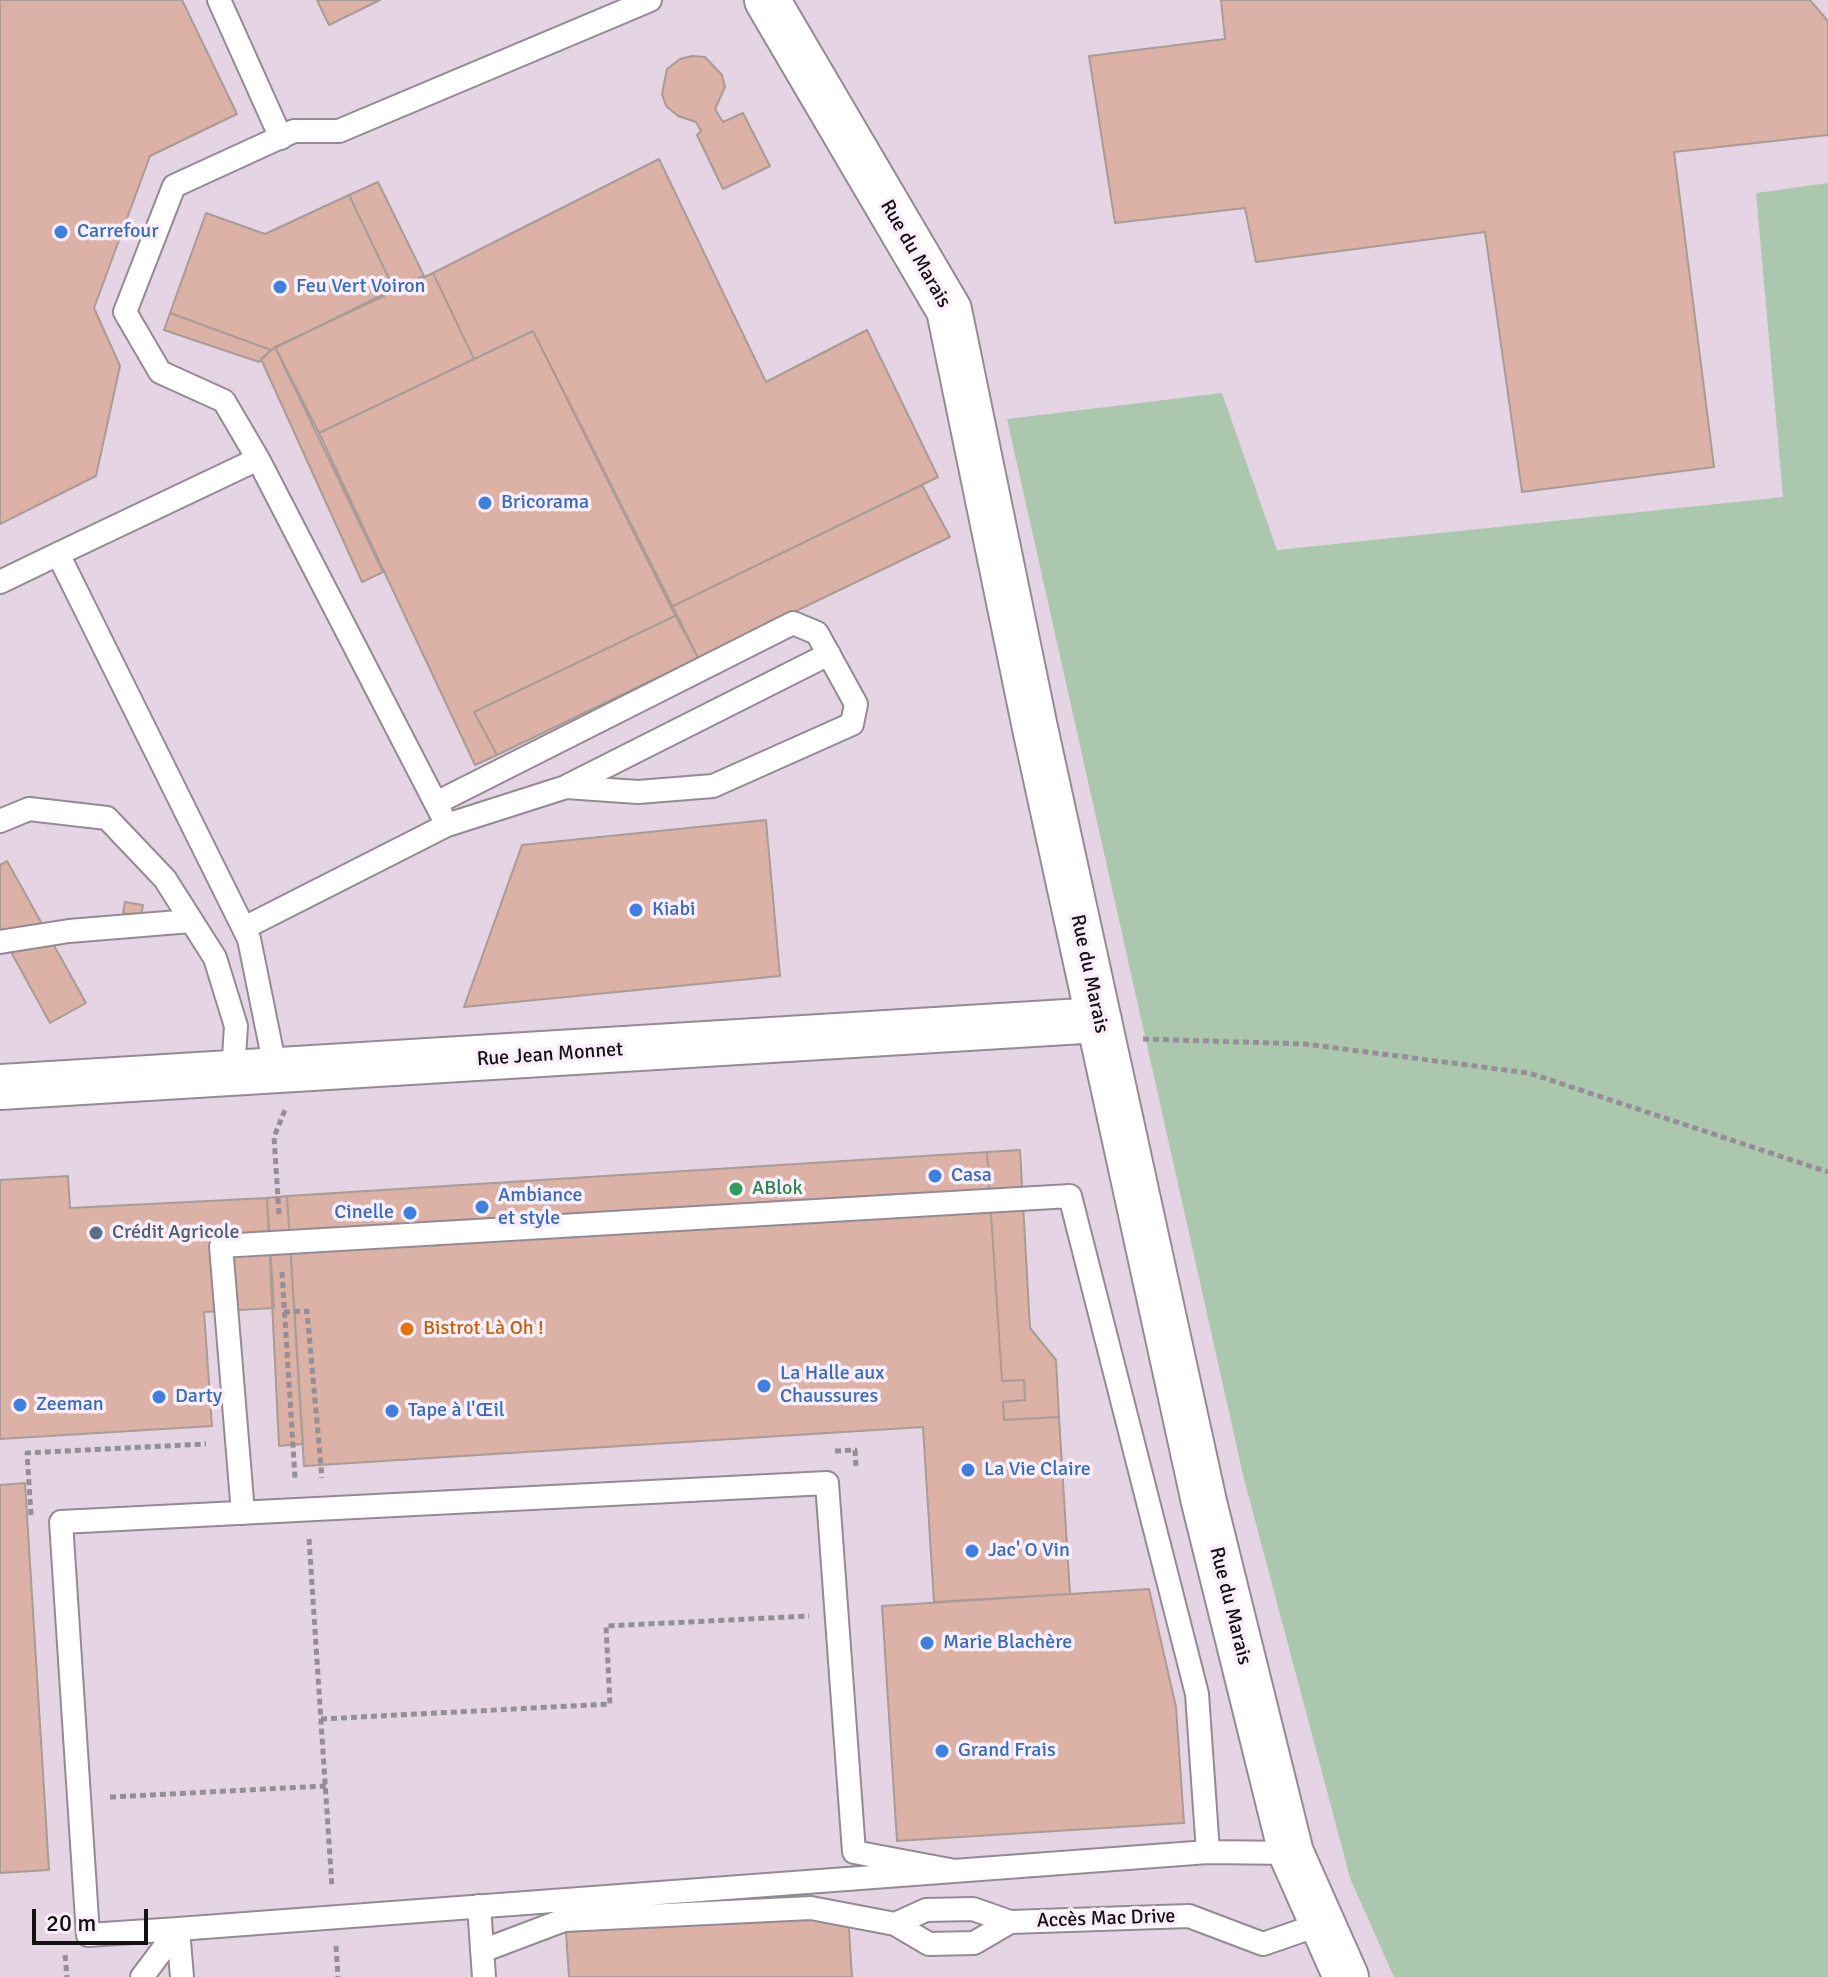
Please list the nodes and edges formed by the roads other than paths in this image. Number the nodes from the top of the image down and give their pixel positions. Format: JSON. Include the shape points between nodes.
{"nodes":[{"id":1,"x":219,"y":0,"type":"edge"},
{"id":2,"x":650,"y":0,"type":"edge"},
{"id":3,"x":767,"y":0,"type":"edge"},
{"id":4,"x":281,"y":138,"type":"junction"},
{"id":5,"x":258,"y":459,"type":"junction"},
{"id":6,"x":58,"y":554,"type":"junction"},
{"id":7,"x":0,"y":582,"type":"edge"},
{"id":8,"x":829,"y":654,"type":"junction"},
{"id":9,"x":566,"y":787,"type":"junction"},
{"id":10,"x":436,"y":803,"type":"junction"},
{"id":11,"x":0,"y":821,"type":"edge"},
{"id":12,"x":447,"y":825,"type":"junction"},
{"id":13,"x":191,"y":921,"type":"junction"},
{"id":14,"x":244,"y":928,"type":"junction"},
{"id":15,"x":0,"y":942,"type":"edge"},
{"id":16,"x":1101,"y":1029,"type":"junction"},
{"id":17,"x":289,"y":1072,"type":"junction"},
{"id":18,"x":233,"y":1073,"type":"junction"},
{"id":19,"x":0,"y":1087,"type":"edge"},
{"id":20,"x":243,"y":1513,"type":"junction"},
{"id":21,"x":1208,"y":1852,"type":"junction"},
{"id":22,"x":1291,"y":1853,"type":"junction"},
{"id":23,"x":955,"y":1871,"type":"junction"},
{"id":24,"x":479,"y":1906,"type":"junction"},
{"id":25,"x":1010,"y":1922,"type":"junction"},
{"id":26,"x":895,"y":1924,"type":"junction"},
{"id":27,"x":1321,"y":1924,"type":"junction"},
{"id":28,"x":178,"y":1929,"type":"junction"},
{"id":29,"x":482,"y":1951,"type":"junction"},
{"id":30,"x":142,"y":1977,"type":"edge"},
{"id":31,"x":182,"y":1977,"type":"edge"},
{"id":32,"x":484,"y":1977,"type":"edge"},
{"id":33,"x":1346,"y":1977,"type":"edge"}],
"edges":[{"from":1,"to":4,"type":"lane"},
{"from":2,"to":4,"type":"lane","via":[[339,131],[294,131]]},
{"from":3,"to":16,"type":"street","name":"Rue du Marais","via":[[949,310]]},
{"from":4,"to":5,"type":"lane","via":[[174,186],[125,312],[160,372],[224,401]]},
{"from":5,"to":6,"type":"lane"},
{"from":5,"to":10,"type":"lane"},
{"from":6,"to":7,"type":"lane"},
{"from":6,"to":14,"type":"lane"},
{"from":8,"to":9,"type":"lane"},
{"from":8,"to":9,"type":"lane","via":[[856,704],[852,724],[713,786],[638,792]]},
{"from":8,"to":10,"type":"lane","via":[[817,633],[793,623]]},
{"from":9,"to":12,"type":"lane"},
{"from":10,"to":12,"type":"lane"},
{"from":11,"to":13,"type":"lane","via":[[29,809],[107,818],[165,879]]},
{"from":12,"to":14,"type":"lane"},
{"from":13,"to":15,"type":"lane"},
{"from":13,"to":18,"type":"lane","via":[[215,958],[236,1026]]},
{"from":14,"to":17,"type":"lane"},
{"from":16,"to":17,"type":"street","name":"Rue Jean Monnet"},
{"from":16,"to":22,"type":"street","name":"Rue du Marais","via":[[1204,1502]]},
{"from":17,"to":18,"type":"street","name":"Rue Jean Monnet"},
{"from":18,"to":19,"type":"street","name":"Rue Jean Monnet"},
{"from":20,"to":21,"type":"lane","via":[[221,1246],[1070,1196],[1197,1694]]},
{"from":20,"to":23,"type":"lane","via":[[827,1483],[854,1852]]},
{"from":20,"to":28,"type":"lane","via":[[61,1522],[88,1935]]},
{"from":21,"to":22,"type":"lane"},
{"from":21,"to":23,"type":"lane"},
{"from":22,"to":27,"type":"street","name":"Rue du Marais"},
{"from":23,"to":24,"type":"lane"},
{"from":24,"to":28,"type":"lane"},
{"from":24,"to":29,"type":"lane"},
{"from":25,"to":26,"type":"lane","via":[[973,1909],[926,1910]]},
{"from":25,"to":26,"type":"lane","name":"Accès Mac Drive","via":[[974,1943],[929,1944]]},
{"from":25,"to":27,"type":"lane","name":"Accès Mac Drive","via":[[1189,1916],[1263,1944]]},
{"from":26,"to":29,"type":"lane","via":[[811,1908],[564,1920]]},
{"from":27,"to":33,"type":"street","name":"Rue du Marais"},
{"from":28,"to":30,"type":"lane"},
{"from":28,"to":31,"type":"lane"},
{"from":29,"to":32,"type":"lane"}]}
